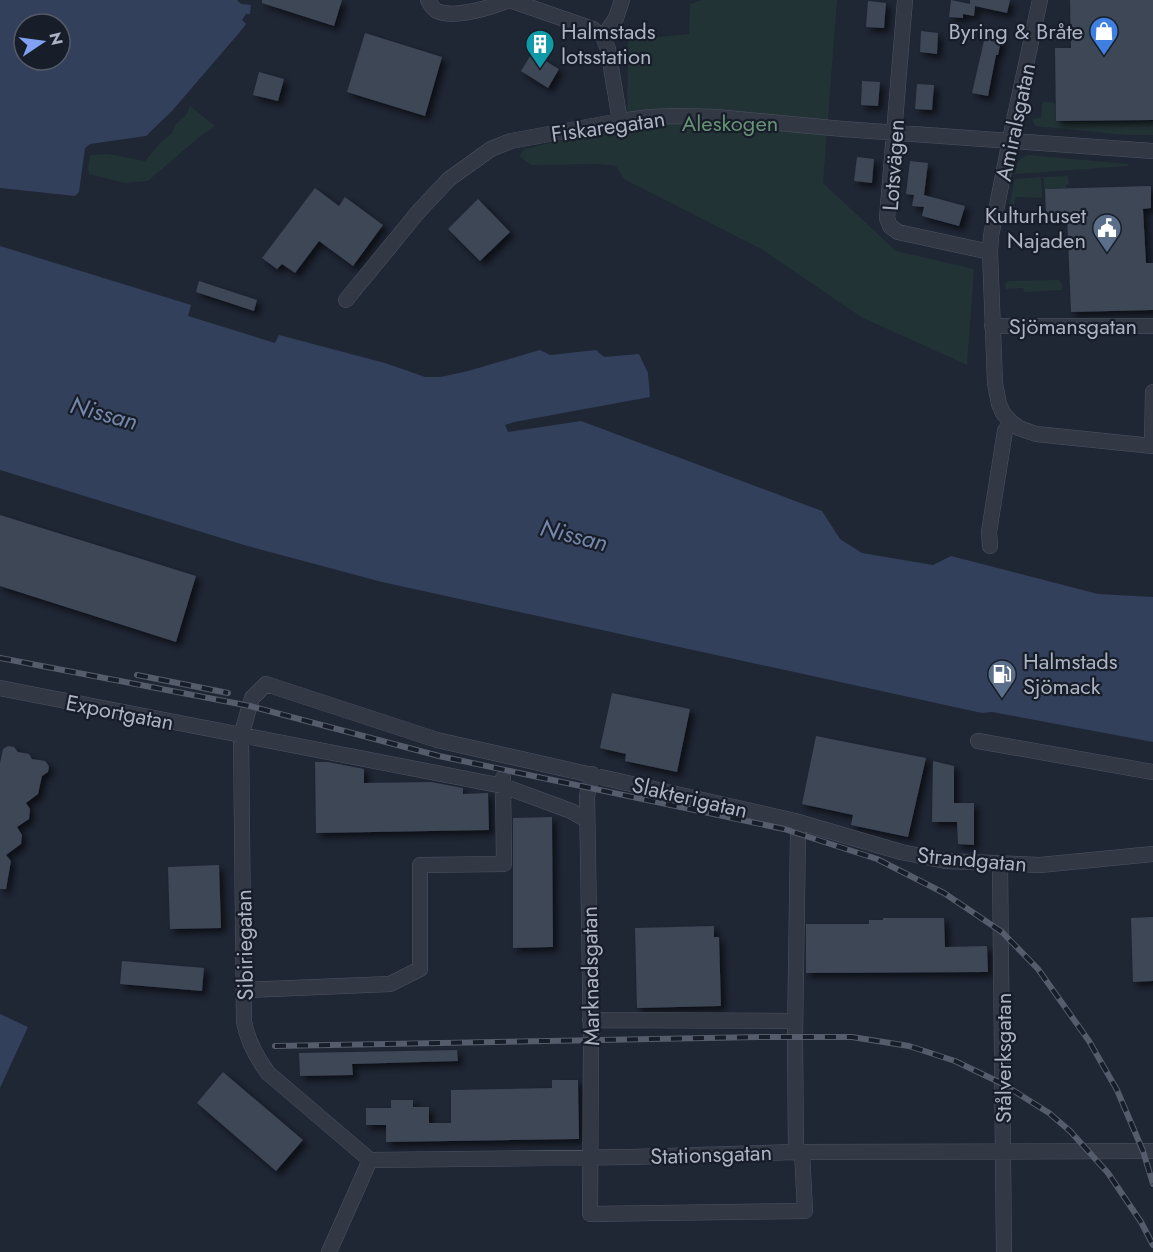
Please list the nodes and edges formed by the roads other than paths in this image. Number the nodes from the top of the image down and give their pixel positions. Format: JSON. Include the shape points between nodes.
{"nodes":[{"id":1,"x":429,"y":0,"type":"edge"},
{"id":2,"x":509,"y":0,"type":"edge"},
{"id":3,"x":622,"y":0,"type":"edge"},
{"id":4,"x":905,"y":0,"type":"edge"},
{"id":5,"x":1040,"y":0,"type":"edge"},
{"id":6,"x":603,"y":37,"type":"junction"},
{"id":7,"x":620,"y":121,"type":"junction"},
{"id":8,"x":895,"y":133,"type":"junction"},
{"id":9,"x":1010,"y":142,"type":"junction"},
{"id":10,"x":1153,"y":151,"type":"edge"},
{"id":11,"x":990,"y":252,"type":"junction"},
{"id":12,"x":346,"y":300,"type":"dead end"},
{"id":13,"x":992,"y":326,"type":"junction"},
{"id":14,"x":1153,"y":326,"type":"edge"},
{"id":15,"x":1153,"y":392,"type":"edge"},
{"id":16,"x":1011,"y":422,"type":"junction"},
{"id":17,"x":1152,"y":446,"type":"edge"},
{"id":18,"x":990,"y":546,"type":"dead end"},
{"id":19,"x":266,"y":684,"type":"joint"},
{"id":20,"x":0,"y":688,"type":"edge"},
{"id":21,"x":241,"y":736,"type":"junction"},
{"id":22,"x":978,"y":741,"type":"dead end"},
{"id":23,"x":1153,"y":772,"type":"edge"},
{"id":24,"x":592,"y":774,"type":"junction"},
{"id":25,"x":503,"y":782,"type":"junction"},
{"id":26,"x":587,"y":820,"type":"junction"},
{"id":27,"x":795,"y":821,"type":"junction"},
{"id":28,"x":1153,"y":854,"type":"edge"},
{"id":29,"x":1000,"y":865,"type":"junction"},
{"id":30,"x":245,"y":990,"type":"junction"},
{"id":31,"x":590,"y":1020,"type":"junction"},
{"id":32,"x":795,"y":1022,"type":"junction"},
{"id":33,"x":1153,"y":1151,"type":"edge"},
{"id":34,"x":799,"y":1152,"type":"junction"},
{"id":35,"x":1003,"y":1152,"type":"junction"},
{"id":36,"x":590,"y":1156,"type":"junction"},
{"id":37,"x":370,"y":1160,"type":"junction"},
{"id":38,"x":329,"y":1252,"type":"edge"},
{"id":39,"x":1004,"y":1252,"type":"edge"}],
"edges":[{"from":1,"to":2,"type":"street","via":[[438,12],[449,13],[494,7]]},
{"from":2,"to":6,"type":"street","via":[[593,29]]},
{"from":3,"to":6,"type":"street"},
{"from":4,"to":8,"type":"street","name":"Lotsvägen"},
{"from":5,"to":9,"type":"street","name":"Amiralsgatan"},
{"from":6,"to":7,"type":"street"},
{"from":7,"to":8,"type":"street","name":"Fiskaregatan","via":[[716,117]]},
{"from":7,"to":12,"type":"street","name":"Fiskaregatan","via":[[511,141],[474,159],[419,211]]},
{"from":8,"to":9,"type":"street","name":"Fiskaregatan"},
{"from":8,"to":11,"type":"street","name":"Lotsvägen","via":[[887,218],[890,226],[898,232]]},
{"from":9,"to":10,"type":"street","name":"Fiskaregatan"},
{"from":9,"to":11,"type":"street","name":"Amiralsgatan"},
{"from":11,"to":13,"type":"street","name":"Amiralsgatan"},
{"from":13,"to":14,"type":"street","name":"Sjömansgatan"},
{"from":13,"to":16,"type":"street","name":"Amiralsgatan","via":[[996,387],[1003,414]]},
{"from":15,"to":17,"type":"street"},
{"from":16,"to":17,"type":"street","via":[[1054,437]]},
{"from":16,"to":18,"type":"street","via":[[1005,431]]},
{"from":19,"to":21,"type":"street","name":"Sibiriegatan","via":[[252,698]]},
{"from":19,"to":24,"type":"street","name":"Slakterigatan","via":[[437,740]]},
{"from":20,"to":21,"type":"street","name":"Exportgatan"},
{"from":21,"to":25,"type":"street","name":"Exportgatan"},
{"from":21,"to":30,"type":"street","name":"Sibiriegatan"},
{"from":22,"to":23,"type":"street"},
{"from":24,"to":26,"type":"street","name":"Marknadsgatan"},
{"from":24,"to":27,"type":"street","name":"Slakterigatan"},
{"from":25,"to":26,"type":"street","name":"Exportgatan"},
{"from":25,"to":30,"type":"street","via":[[504,864],[420,866],[420,969],[390,984]]},
{"from":26,"to":31,"type":"street","name":"Marknadsgatan"},
{"from":27,"to":29,"type":"street","name":"Strandgatan","via":[[901,852],[945,861]]},
{"from":27,"to":32,"type":"street"},
{"from":28,"to":29,"type":"street","name":"Strandgatan"},
{"from":29,"to":35,"type":"street","name":"Stålverksgatan"},
{"from":30,"to":37,"type":"street","name":"Sibiriegatan","via":[[246,1032],[260,1063]]},
{"from":31,"to":32,"type":"street"},
{"from":31,"to":36,"type":"street","name":"Marknadsgatan"},
{"from":32,"to":34,"type":"street"},
{"from":33,"to":35,"type":"street","name":"Stationsgatan"},
{"from":34,"to":35,"type":"street","name":"Stationsgatan"},
{"from":34,"to":36,"type":"street","name":"Stationsgatan"},
{"from":34,"to":36,"type":"street","name":"Marknadsgatan","via":[[805,1211],[590,1214]]},
{"from":35,"to":39,"type":"street","name":"Stålverksgatan"},
{"from":36,"to":37,"type":"street","name":"Stationsgatan"},
{"from":37,"to":38,"type":"street"}]}
